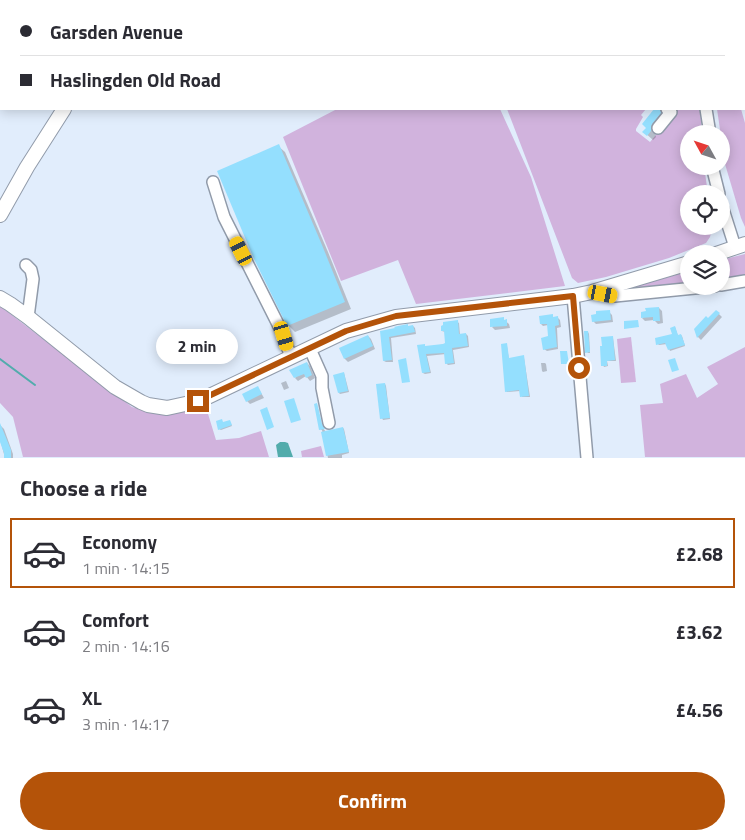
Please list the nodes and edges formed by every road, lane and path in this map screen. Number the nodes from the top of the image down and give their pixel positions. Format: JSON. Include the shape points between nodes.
{"nodes":[{"id":1,"x":63,"y":110,"type":"edge"},
{"id":2,"x":668,"y":110,"type":"edge"},
{"id":3,"x":706,"y":110,"type":"edge"},
{"id":4,"x":709,"y":125,"type":"edge"},
{"id":5,"x":658,"y":128,"type":"dead end"},
{"id":6,"x":213,"y":182,"type":"dead end"},
{"id":7,"x":0,"y":215,"type":"edge"},
{"id":8,"x":730,"y":223,"type":"edge"},
{"id":9,"x":740,"y":246,"type":"edge"},
{"id":10,"x":26,"y":265,"type":"dead end"},
{"id":11,"x":680,"y":266,"type":"edge"},
{"id":12,"x":745,"y":281,"type":"edge"},
{"id":13,"x":730,"y":284,"type":"edge"},
{"id":14,"x":680,"y":290,"type":"edge"},
{"id":15,"x":592,"y":292,"type":"junction"},
{"id":16,"x":573,"y":296,"type":"junction"},
{"id":17,"x":0,"y":298,"type":"edge"},
{"id":18,"x":28,"y":317,"type":"junction"},
{"id":19,"x":310,"y":349,"type":"junction"},
{"id":20,"x":291,"y":358,"type":"junction"},
{"id":21,"x":329,"y":423,"type":"dead end"},
{"id":22,"x":588,"y":458,"type":"edge"}],
"edges":[{"from":1,"to":7,"type":"main road"},
{"from":2,"to":5,"type":"street","via":[[671,112]]},
{"from":3,"to":4,"type":"street"},
{"from":6,"to":20,"type":"street","via":[[224,217],[284,336]]},
{"from":8,"to":9,"type":"street"},
{"from":10,"to":18,"type":"street","via":[[33,274]]},
{"from":11,"to":15,"type":"main road"},
{"from":12,"to":13,"type":"street"},
{"from":14,"to":15,"type":"street","via":[[615,296]]},
{"from":15,"to":16,"type":"main road"},
{"from":16,"to":19,"type":"main road","via":[[396,316],[346,331]]},
{"from":16,"to":22,"type":"street"},
{"from":17,"to":18,"type":"main road"},
{"from":18,"to":20,"type":"main road","via":[[115,387],[141,402],[158,407],[198,401]]},
{"from":19,"to":20,"type":"main road"},
{"from":19,"to":21,"type":"street","via":[[322,376]]}]}
